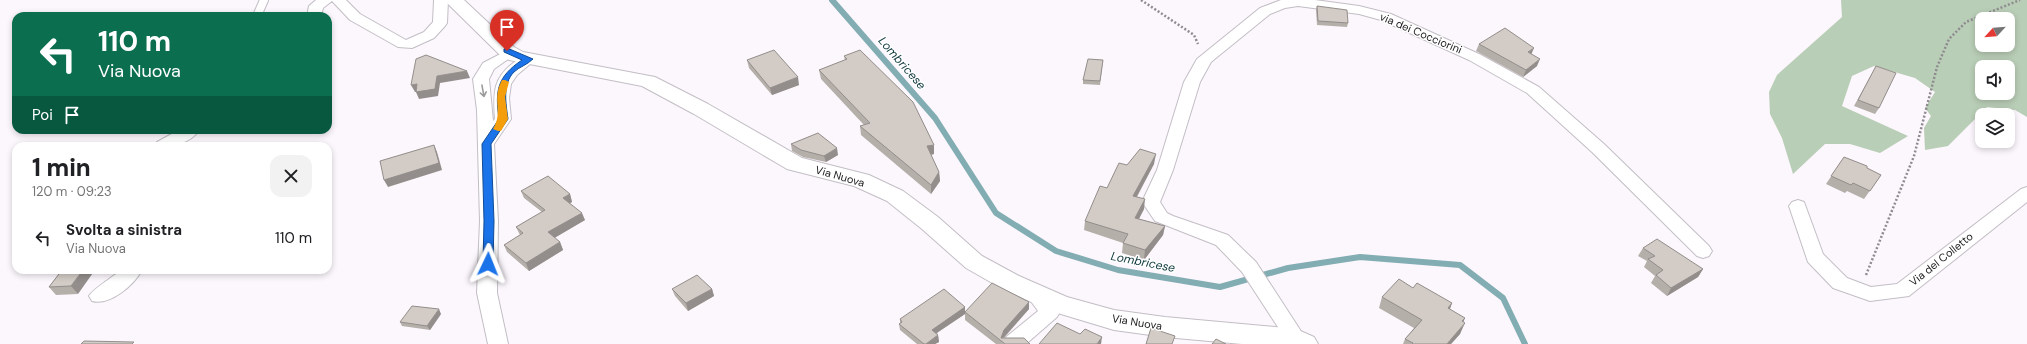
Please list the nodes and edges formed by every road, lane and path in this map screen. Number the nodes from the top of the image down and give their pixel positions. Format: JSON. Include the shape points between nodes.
{"nodes":[{"id":1,"x":264,"y":0,"type":"edge"},
{"id":2,"x":326,"y":0,"type":"edge"},
{"id":3,"x":338,"y":0,"type":"edge"},
{"id":4,"x":440,"y":0,"type":"edge"},
{"id":5,"x":453,"y":0,"type":"edge"},
{"id":6,"x":1141,"y":0,"type":"edge"},
{"id":7,"x":2020,"y":0,"type":"edge"},
{"id":8,"x":259,"y":12,"type":"edge"},
{"id":9,"x":315,"y":12,"type":"edge"},
{"id":10,"x":519,"y":56,"type":"junction"},
{"id":11,"x":1205,"y":59,"type":"junction"},
{"id":12,"x":184,"y":134,"type":"edge"},
{"id":13,"x":170,"y":142,"type":"edge"},
{"id":14,"x":486,"y":144,"type":"junction"},
{"id":15,"x":2027,"y":193,"type":"edge"},
{"id":16,"x":1798,"y":206,"type":"dead end"},
{"id":17,"x":1703,"y":251,"type":"dead end"},
{"id":18,"x":129,"y":274,"type":"edge"},
{"id":19,"x":1860,"y":290,"type":"junction"},
{"id":20,"x":1036,"y":293,"type":"junction"},
{"id":21,"x":99,"y":296,"type":"dead end"},
{"id":22,"x":1300,"y":341,"type":"edge"},
{"id":23,"x":498,"y":344,"type":"edge"},
{"id":24,"x":1012,"y":344,"type":"edge"}],
"edges":[{"from":1,"to":8,"type":"lane"},
{"from":2,"to":9,"type":"street","via":[[316,6]]},
{"from":3,"to":4,"type":"street","via":[[355,16],[403,44],[412,44],[429,34],[440,23]]},
{"from":5,"to":10,"type":"street"},
{"from":6,"to":11,"type":"path","via":[[1194,35]]},
{"from":7,"to":19,"type":"path","via":[[1966,22],[1949,39],[1937,67],[1914,156]]},
{"from":10,"to":14,"type":"street","via":[[500,97],[503,119]]},
{"from":10,"to":14,"type":"street","one_way":true,"via":[[488,66],[481,79],[485,102]]},
{"from":10,"to":20,"type":"street","name":"Via Nuova","via":[[648,81],[795,164],[861,180],[895,196],[974,262]]},
{"from":11,"to":17,"type":"street","name":"via dei Cocciorini","via":[[1265,11],[1282,4],[1323,4],[1393,19],[1474,56],[1533,90],[1598,148]]},
{"from":11,"to":22,"type":"street","name":"via dei Cocciorini","via":[[1192,82],[1165,170],[1151,202],[1166,220],[1222,240],[1249,267]]},
{"from":12,"to":13,"type":"street"},
{"from":14,"to":23,"type":"street","via":[[489,221],[487,293]]},
{"from":15,"to":19,"type":"street","name":"Via del Colletto","via":[[1902,291],[1870,294]]},
{"from":16,"to":19,"type":"street","name":"Via del Colletto","via":[[1815,257],[1840,283]]},
{"from":18,"to":21,"type":"street","via":[[116,286]]},
{"from":20,"to":22,"type":"street","name":"Via Nuova","via":[[1060,304],[1114,320]]},
{"from":20,"to":24,"type":"street","via":[[1050,312]]}]}
